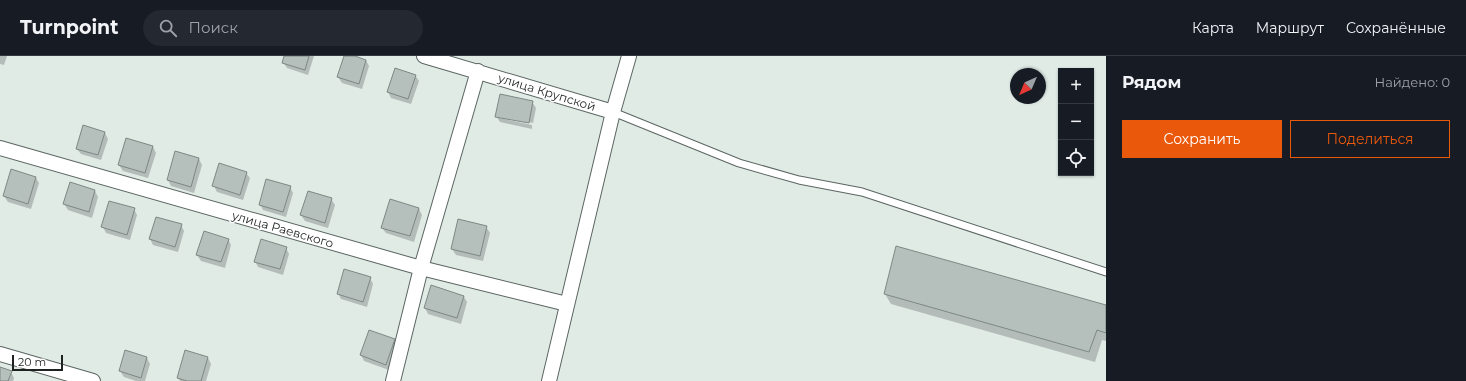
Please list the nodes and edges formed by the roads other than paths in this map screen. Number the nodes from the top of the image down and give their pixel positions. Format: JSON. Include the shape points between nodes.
{"nodes":[{"id":1,"x":424,"y":56,"type":"edge"},
{"id":2,"x":629,"y":56,"type":"edge"},
{"id":3,"x":478,"y":71,"type":"junction"},
{"id":4,"x":613,"y":112,"type":"junction"},
{"id":5,"x":0,"y":148,"type":"edge"},
{"id":6,"x":421,"y":268,"type":"junction"},
{"id":7,"x":1106,"y":272,"type":"edge"},
{"id":8,"x":567,"y":304,"type":"junction"},
{"id":9,"x":0,"y":354,"type":"edge"},
{"id":10,"x":92,"y":381,"type":"edge"},
{"id":11,"x":393,"y":381,"type":"edge"},
{"id":12,"x":549,"y":381,"type":"edge"}],
"edges":[{"from":1,"to":3,"type":"street","name":"улица Крупской"},
{"from":2,"to":4,"type":"street"},
{"from":3,"to":4,"type":"street","name":"улица Крупской"},
{"from":3,"to":6,"type":"street"},
{"from":4,"to":7,"type":"lane","via":[[739,163],[799,180],[862,192]]},
{"from":4,"to":8,"type":"street"},
{"from":5,"to":6,"type":"street","name":"улица Раевского"},
{"from":6,"to":8,"type":"street","name":"улица Раевского"},
{"from":6,"to":11,"type":"street"},
{"from":8,"to":12,"type":"street"},
{"from":9,"to":10,"type":"street"}]}
